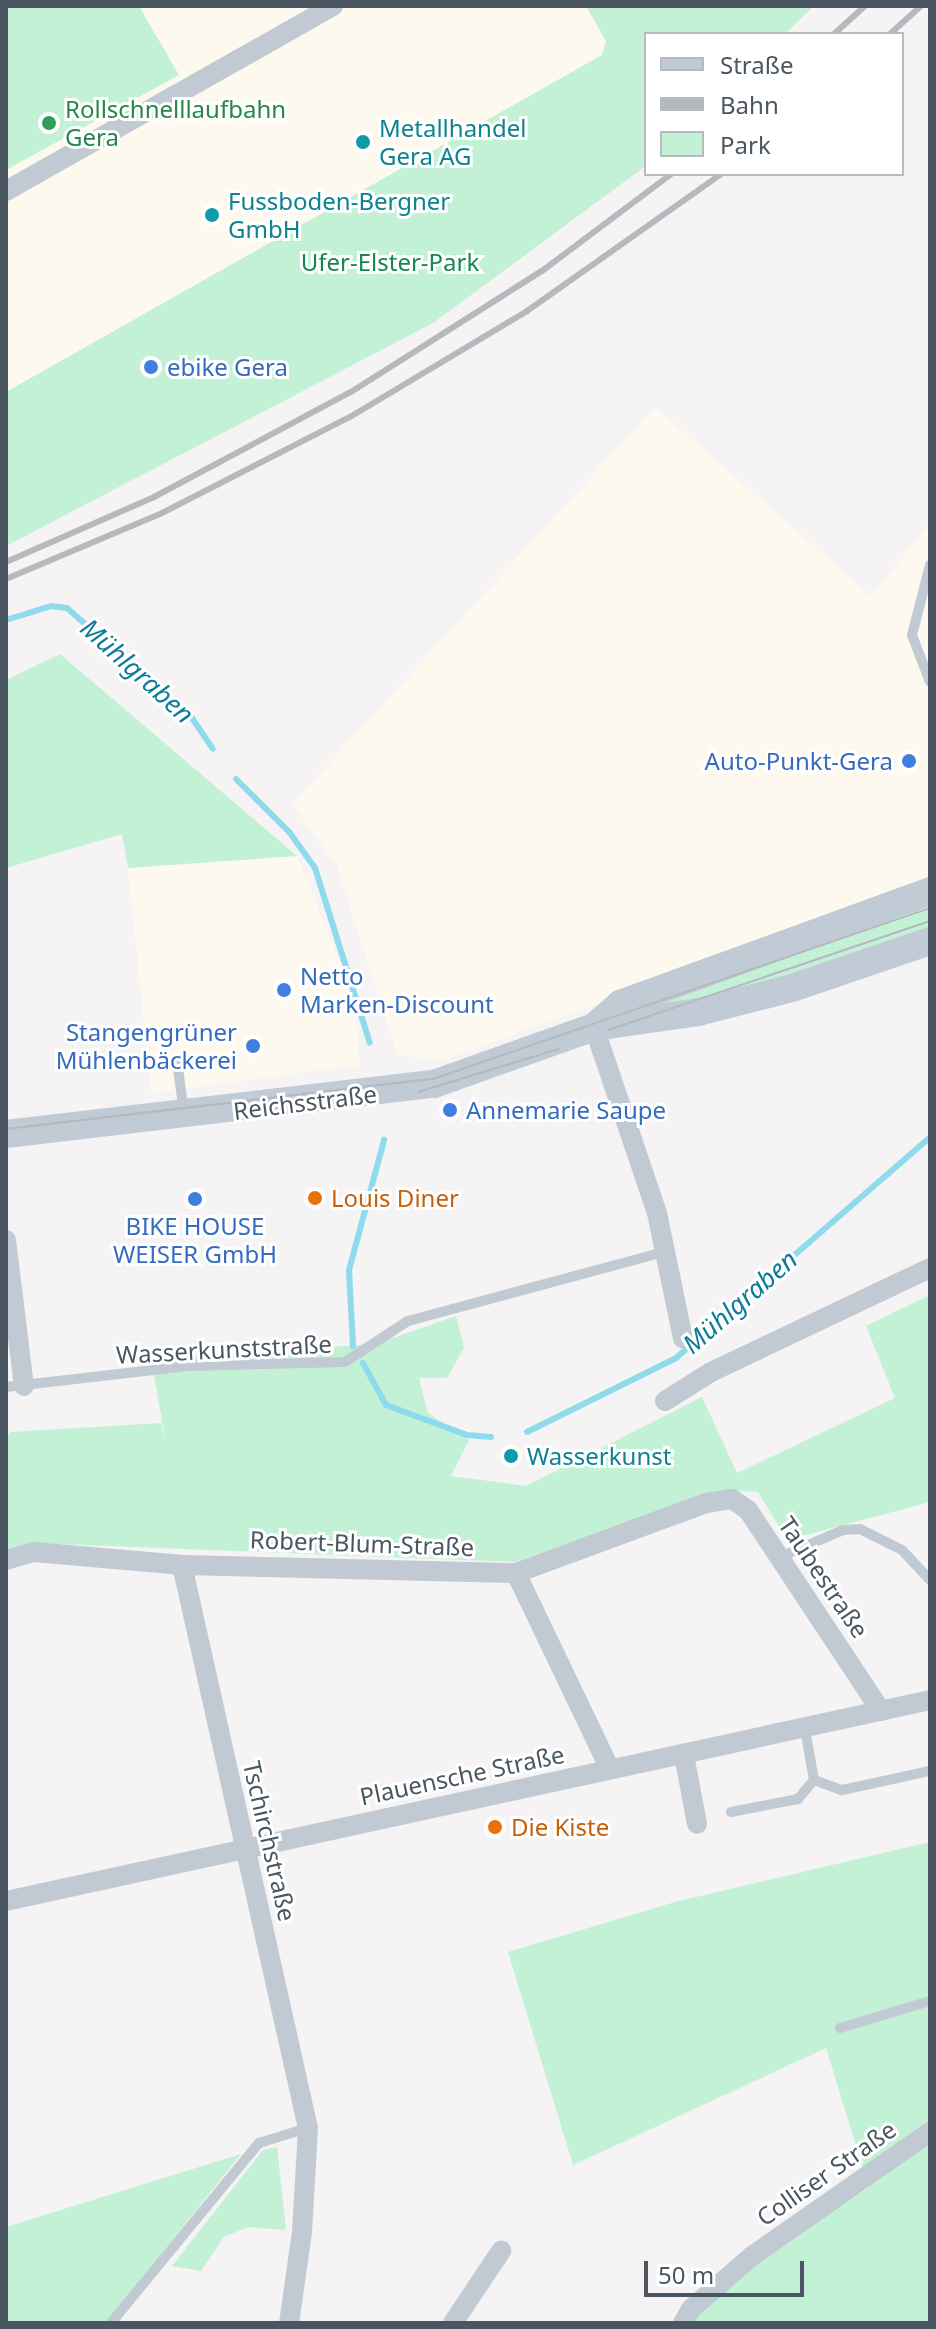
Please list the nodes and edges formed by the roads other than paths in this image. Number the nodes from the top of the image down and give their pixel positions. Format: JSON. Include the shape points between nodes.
{"nodes":[{"id":1,"x":333,"y":6,"type":"edge"},
{"id":2,"x":6,"y":191,"type":"edge"},
{"id":3,"x":930,"y":565,"type":"edge"},
{"id":4,"x":930,"y":682,"type":"edge"},
{"id":5,"x":930,"y":891,"type":"edge"},
{"id":6,"x":930,"y":941,"type":"edge"},
{"id":7,"x":594,"y":1027,"type":"junction"},
{"id":8,"x":177,"y":1061,"type":"dead end"},
{"id":9,"x":184,"y":1115,"type":"junction"},
{"id":10,"x":6,"y":1134,"type":"edge"},
{"id":11,"x":6,"y":1240,"type":"edge"},
{"id":12,"x":663,"y":1252,"type":"junction"},
{"id":13,"x":930,"y":1268,"type":"edge"},
{"id":14,"x":683,"y":1338,"type":"dead end"},
{"id":15,"x":15,"y":1387,"type":"edge"},
{"id":16,"x":665,"y":1401,"type":"dead end"},
{"id":17,"x":706,"y":1503,"type":"joint"},
{"id":18,"x":780,"y":1557,"type":"junction"},
{"id":19,"x":6,"y":1560,"type":"edge"},
{"id":20,"x":182,"y":1565,"type":"junction"},
{"id":21,"x":516,"y":1573,"type":"junction"},
{"id":22,"x":930,"y":1580,"type":"edge"},
{"id":23,"x":930,"y":1700,"type":"edge"},
{"id":24,"x":881,"y":1711,"type":"junction"},
{"id":25,"x":805,"y":1729,"type":"junction"},
{"id":26,"x":684,"y":1755,"type":"junction"},
{"id":27,"x":610,"y":1769,"type":"junction"},
{"id":28,"x":930,"y":1771,"type":"edge"},
{"id":29,"x":814,"y":1780,"type":"junction"},
{"id":30,"x":731,"y":1812,"type":"dead end"},
{"id":31,"x":697,"y":1824,"type":"dead end"},
{"id":32,"x":245,"y":1849,"type":"junction"},
{"id":33,"x":6,"y":1901,"type":"edge"},
{"id":34,"x":930,"y":2001,"type":"edge"},
{"id":35,"x":840,"y":2028,"type":"dead end"},
{"id":36,"x":308,"y":2128,"type":"junction"},
{"id":37,"x":930,"y":2132,"type":"edge"},
{"id":38,"x":501,"y":2251,"type":"dead end"},
{"id":39,"x":111,"y":2323,"type":"edge"},
{"id":40,"x":289,"y":2323,"type":"edge"},
{"id":41,"x":453,"y":2323,"type":"edge"},
{"id":42,"x":683,"y":2323,"type":"edge"}],
"edges":[{"from":1,"to":2,"type":"street"},
{"from":3,"to":4,"type":"lane","via":[[912,635]]},
{"from":5,"to":7,"type":"main road","name":"Reichsstraße","via":[[632,999]]},
{"from":6,"to":7,"type":"main road","name":"Reichsstraße","via":[[711,1009],[664,1021]]},
{"from":7,"to":9,"type":"main road","name":"Reichsstraße","via":[[434,1084]]},
{"from":7,"to":12,"type":"street","via":[[657,1213]]},
{"from":8,"to":9,"type":"lane"},
{"from":9,"to":10,"type":"main road","name":"Reichsstraße"},
{"from":11,"to":15,"type":"street"},
{"from":12,"to":14,"type":"street"},
{"from":12,"to":15,"type":"lane","name":"Wasserkunststraße","via":[[408,1321],[345,1362],[188,1366]]},
{"from":13,"to":16,"type":"street","via":[[711,1372]]},
{"from":17,"to":18,"type":"street","name":"Taubestraße","via":[[732,1499],[748,1510]]},
{"from":17,"to":21,"type":"street","name":"Robert-Blum-Straße"},
{"from":18,"to":22,"type":"lane","via":[[829,1535],[860,1529],[902,1550]]},
{"from":18,"to":24,"type":"street","name":"Taubestraße"},
{"from":19,"to":20,"type":"street","name":"Robert-Blum-Straße","via":[[34,1552]]},
{"from":20,"to":21,"type":"street","name":"Robert-Blum-Straße"},
{"from":20,"to":32,"type":"street","name":"Tschirchstraße"},
{"from":21,"to":27,"type":"street"},
{"from":23,"to":24,"type":"street","name":"Plauensche Straße"},
{"from":24,"to":25,"type":"street","name":"Plauensche Straße"},
{"from":25,"to":26,"type":"street","name":"Plauensche Straße"},
{"from":25,"to":29,"type":"lane"},
{"from":26,"to":27,"type":"street","name":"Plauensche Straße"},
{"from":26,"to":31,"type":"street"},
{"from":27,"to":32,"type":"street","name":"Plauensche Straße"},
{"from":28,"to":29,"type":"lane","via":[[842,1790]]},
{"from":29,"to":30,"type":"lane","via":[[798,1799]]},
{"from":32,"to":33,"type":"street","name":"Plauensche Straße"},
{"from":32,"to":36,"type":"street","name":"Tschirchstraße"},
{"from":34,"to":35,"type":"lane"},
{"from":36,"to":39,"type":"lane","via":[[259,2143]]},
{"from":36,"to":40,"type":"street","name":"Tschirchstraße","via":[[302,2232]]},
{"from":37,"to":42,"type":"street","name":"Colliser Straße","via":[[752,2256],[691,2309]]},
{"from":38,"to":41,"type":"street"}]}
